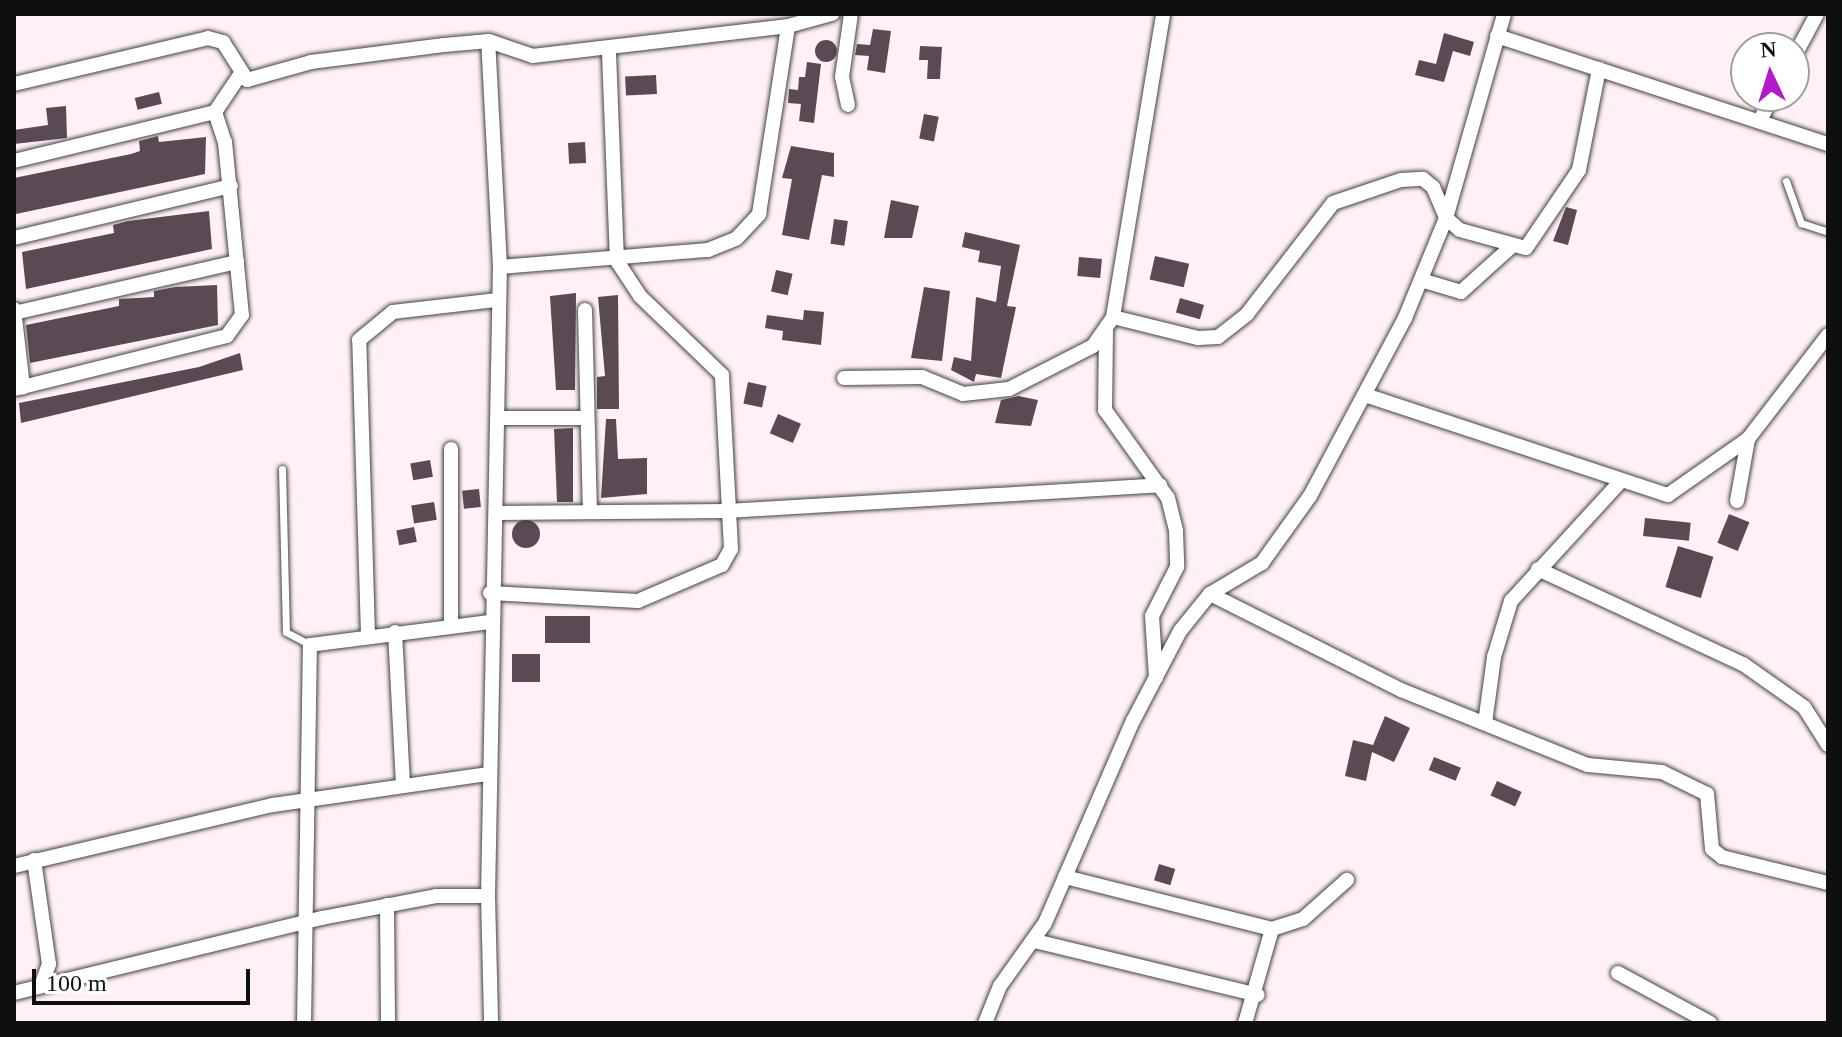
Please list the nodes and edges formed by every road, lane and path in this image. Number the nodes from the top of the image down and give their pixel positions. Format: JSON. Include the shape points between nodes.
{"nodes":[{"id":1,"x":832,"y":14,"type":"edge"},
{"id":2,"x":851,"y":14,"type":"edge"},
{"id":3,"x":1163,"y":14,"type":"edge"},
{"id":4,"x":1504,"y":14,"type":"edge"},
{"id":5,"x":1817,"y":14,"type":"edge"},
{"id":6,"x":788,"y":26,"type":"junction"},
{"id":7,"x":1807,"y":32,"type":"edge"},
{"id":8,"x":1497,"y":36,"type":"junction"},
{"id":9,"x":488,"y":41,"type":"junction"},
{"id":10,"x":609,"y":48,"type":"junction"},
{"id":11,"x":1599,"y":69,"type":"junction"},
{"id":12,"x":240,"y":75,"type":"junction"},
{"id":13,"x":14,"y":84,"type":"edge"},
{"id":14,"x":848,"y":105,"type":"dead end"},
{"id":15,"x":215,"y":112,"type":"junction"},
{"id":16,"x":1764,"y":112,"type":"edge"},
{"id":17,"x":1760,"y":120,"type":"junction"},
{"id":18,"x":1828,"y":144,"type":"edge"},
{"id":19,"x":14,"y":161,"type":"edge"},
{"id":20,"x":1786,"y":181,"type":"dead end"},
{"id":21,"x":231,"y":186,"type":"junction"},
{"id":22,"x":1446,"y":218,"type":"junction"},
{"id":23,"x":1828,"y":232,"type":"edge"},
{"id":24,"x":14,"y":238,"type":"edge"},
{"id":25,"x":1511,"y":247,"type":"junction"},
{"id":26,"x":617,"y":261,"type":"junction"},
{"id":27,"x":237,"y":262,"type":"junction"},
{"id":28,"x":500,"y":267,"type":"junction"},
{"id":29,"x":1421,"y":280,"type":"junction"},
{"id":30,"x":497,"y":300,"type":"junction"},
{"id":31,"x":585,"y":310,"type":"dead end"},
{"id":32,"x":14,"y":312,"type":"edge"},
{"id":33,"x":1110,"y":324,"type":"junction"},
{"id":34,"x":1828,"y":335,"type":"edge"},
{"id":35,"x":844,"y":378,"type":"dead end"},
{"id":36,"x":18,"y":388,"type":"edge"},
{"id":37,"x":1365,"y":395,"type":"junction"},
{"id":38,"x":498,"y":418,"type":"junction"},
{"id":39,"x":587,"y":418,"type":"junction"},
{"id":40,"x":1748,"y":439,"type":"junction"},
{"id":41,"x":451,"y":449,"type":"dead end"},
{"id":42,"x":282,"y":469,"type":"dead end"},
{"id":43,"x":1621,"y":481,"type":"junction"},
{"id":44,"x":1160,"y":485,"type":"junction"},
{"id":45,"x":1737,"y":501,"type":"dead end"},
{"id":46,"x":590,"y":511,"type":"junction"},
{"id":47,"x":727,"y":511,"type":"junction"},
{"id":48,"x":496,"y":513,"type":"junction"},
{"id":49,"x":1538,"y":569,"type":"junction"},
{"id":50,"x":490,"y":593,"type":"junction"},
{"id":51,"x":1210,"y":594,"type":"junction"},
{"id":52,"x":489,"y":622,"type":"junction"},
{"id":53,"x":451,"y":626,"type":"junction"},
{"id":54,"x":395,"y":632,"type":"junction"},
{"id":55,"x":368,"y":635,"type":"junction"},
{"id":56,"x":310,"y":645,"type":"junction"},
{"id":57,"x":1156,"y":678,"type":"junction"},
{"id":58,"x":1485,"y":723,"type":"junction"},
{"id":59,"x":1828,"y":745,"type":"edge"},
{"id":60,"x":487,"y":774,"type":"junction"},
{"id":61,"x":403,"y":784,"type":"junction"},
{"id":62,"x":304,"y":799,"type":"junction"},
{"id":63,"x":34,"y":860,"type":"junction"},
{"id":64,"x":14,"y":866,"type":"edge"},
{"id":65,"x":1065,"y":877,"type":"junction"},
{"id":66,"x":1347,"y":880,"type":"dead end"},
{"id":67,"x":1828,"y":883,"type":"edge"},
{"id":68,"x":488,"y":896,"type":"junction"},
{"id":69,"x":387,"y":905,"type":"junction"},
{"id":70,"x":302,"y":923,"type":"junction"},
{"id":71,"x":1272,"y":929,"type":"junction"},
{"id":72,"x":1035,"y":941,"type":"junction"},
{"id":73,"x":1618,"y":973,"type":"dead end"},
{"id":74,"x":41,"y":986,"type":"junction"},
{"id":75,"x":14,"y":993,"type":"edge"},
{"id":76,"x":1258,"y":995,"type":"junction"},
{"id":77,"x":304,"y":1023,"type":"edge"},
{"id":78,"x":388,"y":1023,"type":"edge"},
{"id":79,"x":491,"y":1023,"type":"edge"},
{"id":80,"x":985,"y":1023,"type":"edge"},
{"id":81,"x":1245,"y":1023,"type":"edge"},
{"id":82,"x":1710,"y":1023,"type":"edge"}],
"edges":[{"from":1,"to":6,"type":"street"},
{"from":2,"to":14,"type":"street","via":[[842,77]]},
{"from":3,"to":33,"type":"street"},
{"from":4,"to":8,"type":"street"},
{"from":5,"to":7,"type":"street"},
{"from":6,"to":10,"type":"street"},
{"from":6,"to":26,"type":"street","via":[[759,214],[737,238],[708,250]]},
{"from":8,"to":11,"type":"street"},
{"from":8,"to":22,"type":"street"},
{"from":9,"to":10,"type":"street","via":[[533,56]]},
{"from":9,"to":12,"type":"street","via":[[342,57],[259,78]]},
{"from":9,"to":28,"type":"street"},
{"from":10,"to":26,"type":"street"},
{"from":11,"to":17,"type":"street"},
{"from":11,"to":25,"type":"street","via":[[1572,186],[1534,244]]},
{"from":12,"to":13,"type":"street","via":[[223,42],[208,38]]},
{"from":12,"to":15,"type":"street"},
{"from":15,"to":19,"type":"street"},
{"from":15,"to":21,"type":"street"},
{"from":16,"to":17,"type":"street"},
{"from":17,"to":18,"type":"street"},
{"from":20,"to":23,"type":"lane","via":[[1801,223]]},
{"from":21,"to":24,"type":"street"},
{"from":21,"to":27,"type":"street"},
{"from":22,"to":25,"type":"street","via":[[1467,233]]},
{"from":22,"to":29,"type":"street"},
{"from":22,"to":33,"type":"street","via":[[1433,187],[1423,179],[1360,191],[1333,203],[1247,314],[1218,337]]},
{"from":25,"to":29,"type":"street","via":[[1461,292]]},
{"from":26,"to":28,"type":"street"},
{"from":26,"to":47,"type":"street","via":[[640,296],[722,375]]},
{"from":27,"to":32,"type":"street"},
{"from":27,"to":36,"type":"street","via":[[242,315],[234,332]]},
{"from":28,"to":30,"type":"street"},
{"from":29,"to":37,"type":"street"},
{"from":30,"to":38,"type":"street"},
{"from":30,"to":55,"type":"street","via":[[393,312],[359,340]]},
{"from":31,"to":39,"type":"street"},
{"from":32,"to":36,"type":"street"},
{"from":33,"to":35,"type":"street","via":[[1079,355],[1009,389],[963,394],[922,377]]},
{"from":33,"to":44,"type":"street","via":[[1105,410]]},
{"from":34,"to":40,"type":"street"},
{"from":37,"to":43,"type":"street"},
{"from":37,"to":51,"type":"street","via":[[1310,496],[1262,563]]},
{"from":38,"to":39,"type":"street"},
{"from":38,"to":48,"type":"street"},
{"from":39,"to":46,"type":"street"},
{"from":40,"to":43,"type":"street","via":[[1676,493]]},
{"from":40,"to":45,"type":"street"},
{"from":41,"to":53,"type":"street"},
{"from":42,"to":56,"type":"lane","via":[[286,632]]},
{"from":43,"to":49,"type":"street"},
{"from":44,"to":47,"type":"street"},
{"from":44,"to":57,"type":"street","via":[[1173,509],[1178,552],[1172,583],[1152,616]]},
{"from":46,"to":47,"type":"street"},
{"from":46,"to":48,"type":"street"},
{"from":47,"to":50,"type":"street","via":[[731,549],[722,565],[647,598]]},
{"from":48,"to":50,"type":"street"},
{"from":49,"to":58,"type":"street","via":[[1506,614]]},
{"from":49,"to":59,"type":"street","via":[[1743,664],[1804,707]]},
{"from":50,"to":52,"type":"street"},
{"from":51,"to":57,"type":"street","via":[[1180,631]]},
{"from":51,"to":58,"type":"street","via":[[1401,690]]},
{"from":52,"to":53,"type":"street"},
{"from":52,"to":60,"type":"street"},
{"from":53,"to":54,"type":"street"},
{"from":54,"to":55,"type":"street"},
{"from":54,"to":61,"type":"street"},
{"from":55,"to":56,"type":"street"},
{"from":56,"to":62,"type":"street"},
{"from":57,"to":65,"type":"street"},
{"from":58,"to":67,"type":"street","via":[[1588,765],[1662,772],[1707,794],[1712,849],[1722,857]]},
{"from":60,"to":61,"type":"street"},
{"from":60,"to":68,"type":"street"},
{"from":61,"to":62,"type":"street"},
{"from":62,"to":63,"type":"street"},
{"from":62,"to":70,"type":"street"},
{"from":63,"to":64,"type":"street"},
{"from":63,"to":74,"type":"street","via":[[49,964]]},
{"from":65,"to":71,"type":"street"},
{"from":65,"to":72,"type":"street"},
{"from":66,"to":71,"type":"street","via":[[1303,919]]},
{"from":68,"to":69,"type":"street","via":[[436,896]]},
{"from":68,"to":79,"type":"street"},
{"from":69,"to":70,"type":"street"},
{"from":69,"to":78,"type":"street"},
{"from":70,"to":74,"type":"street"},
{"from":70,"to":77,"type":"street"},
{"from":71,"to":76,"type":"street"},
{"from":72,"to":76,"type":"street"},
{"from":72,"to":80,"type":"street","via":[[1000,986]]},
{"from":73,"to":82,"type":"street"},
{"from":74,"to":75,"type":"street"},
{"from":76,"to":81,"type":"street"}]}
